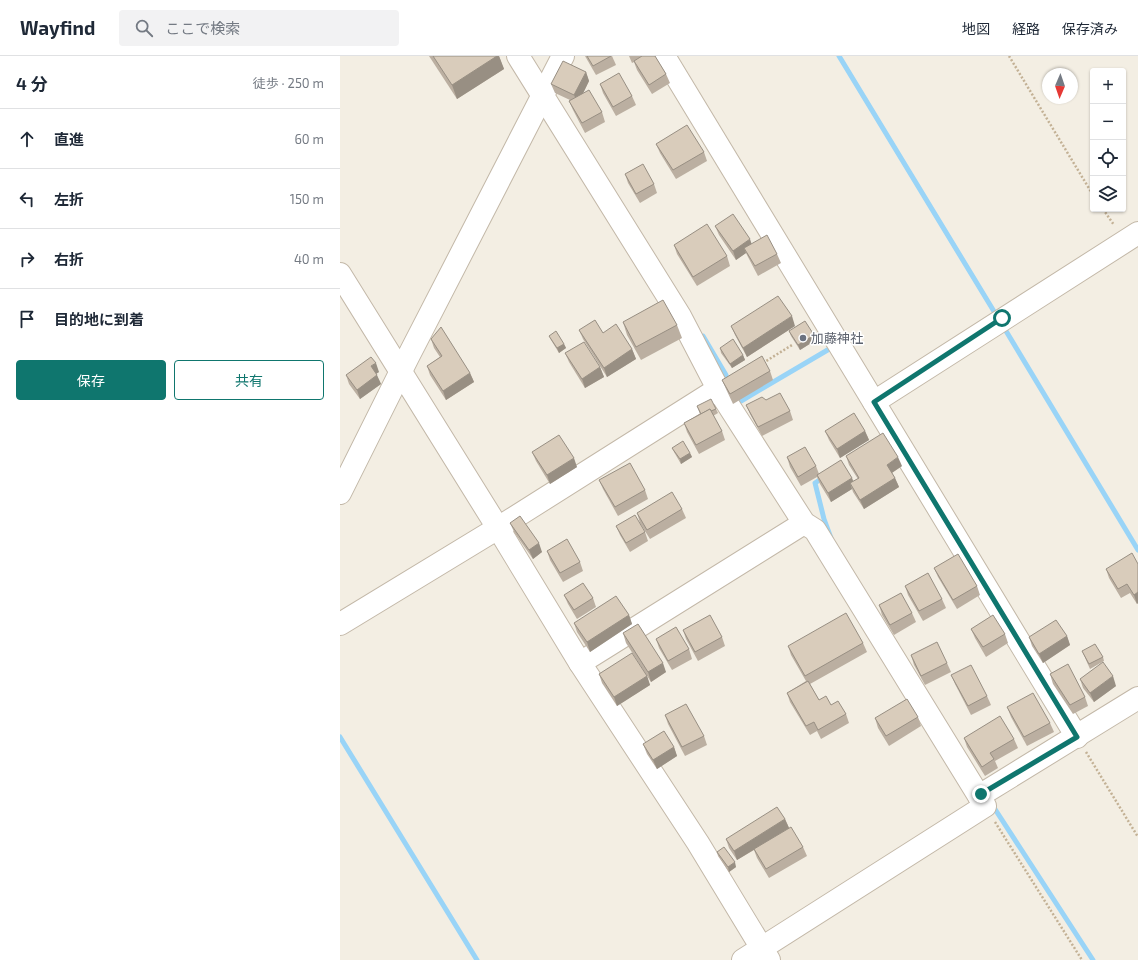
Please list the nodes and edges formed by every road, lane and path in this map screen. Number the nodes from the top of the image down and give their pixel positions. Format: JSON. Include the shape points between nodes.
{"nodes":[{"id":1,"x":518,"y":56,"type":"edge"},
{"id":2,"x":563,"y":56,"type":"edge"},
{"id":3,"x":664,"y":56,"type":"edge"},
{"id":4,"x":1009,"y":56,"type":"edge"},
{"id":5,"x":545,"y":90,"type":"junction"},
{"id":6,"x":1090,"y":190,"type":"edge"},
{"id":7,"x":1138,"y":233,"type":"edge"},
{"id":8,"x":340,"y":274,"type":"edge"},
{"id":9,"x":792,"y":345,"type":"dead end"},
{"id":10,"x":758,"y":366,"type":"edge"},
{"id":11,"x":402,"y":372,"type":"junction"},
{"id":12,"x":718,"y":389,"type":"junction"},
{"id":13,"x":874,"y":402,"type":"junction"},
{"id":14,"x":340,"y":493,"type":"edge"},
{"id":15,"x":804,"y":523,"type":"junction"},
{"id":16,"x":498,"y":528,"type":"junction"},
{"id":17,"x":340,"y":624,"type":"edge"},
{"id":18,"x":580,"y":663,"type":"junction"},
{"id":19,"x":1138,"y":698,"type":"edge"},
{"id":20,"x":1077,"y":737,"type":"junction"},
{"id":21,"x":983,"y":797,"type":"junction"},
{"id":22,"x":1138,"y":837,"type":"edge"},
{"id":23,"x":765,"y":954,"type":"edge"},
{"id":24,"x":743,"y":960,"type":"edge"},
{"id":25,"x":1082,"y":960,"type":"edge"}],
"edges":[{"from":1,"to":5,"type":"street"},
{"from":2,"to":5,"type":"street"},
{"from":3,"to":13,"type":"street"},
{"from":4,"to":6,"type":"path"},
{"from":5,"to":11,"type":"street"},
{"from":5,"to":12,"type":"street","via":[[680,316]]},
{"from":7,"to":13,"type":"street"},
{"from":8,"to":11,"type":"street"},
{"from":9,"to":10,"type":"path"},
{"from":11,"to":14,"type":"street"},
{"from":11,"to":16,"type":"street"},
{"from":12,"to":15,"type":"street"},
{"from":12,"to":16,"type":"street"},
{"from":13,"to":20,"type":"street"},
{"from":15,"to":18,"type":"street"},
{"from":15,"to":21,"type":"street","via":[[815,530]]},
{"from":16,"to":17,"type":"street"},
{"from":16,"to":18,"type":"street"},
{"from":18,"to":23,"type":"street","via":[[698,843]]},
{"from":19,"to":20,"type":"street"},
{"from":20,"to":21,"type":"street"},
{"from":20,"to":22,"type":"path"},
{"from":21,"to":23,"type":"street"},
{"from":21,"to":25,"type":"path"},
{"from":23,"to":24,"type":"street"}]}
